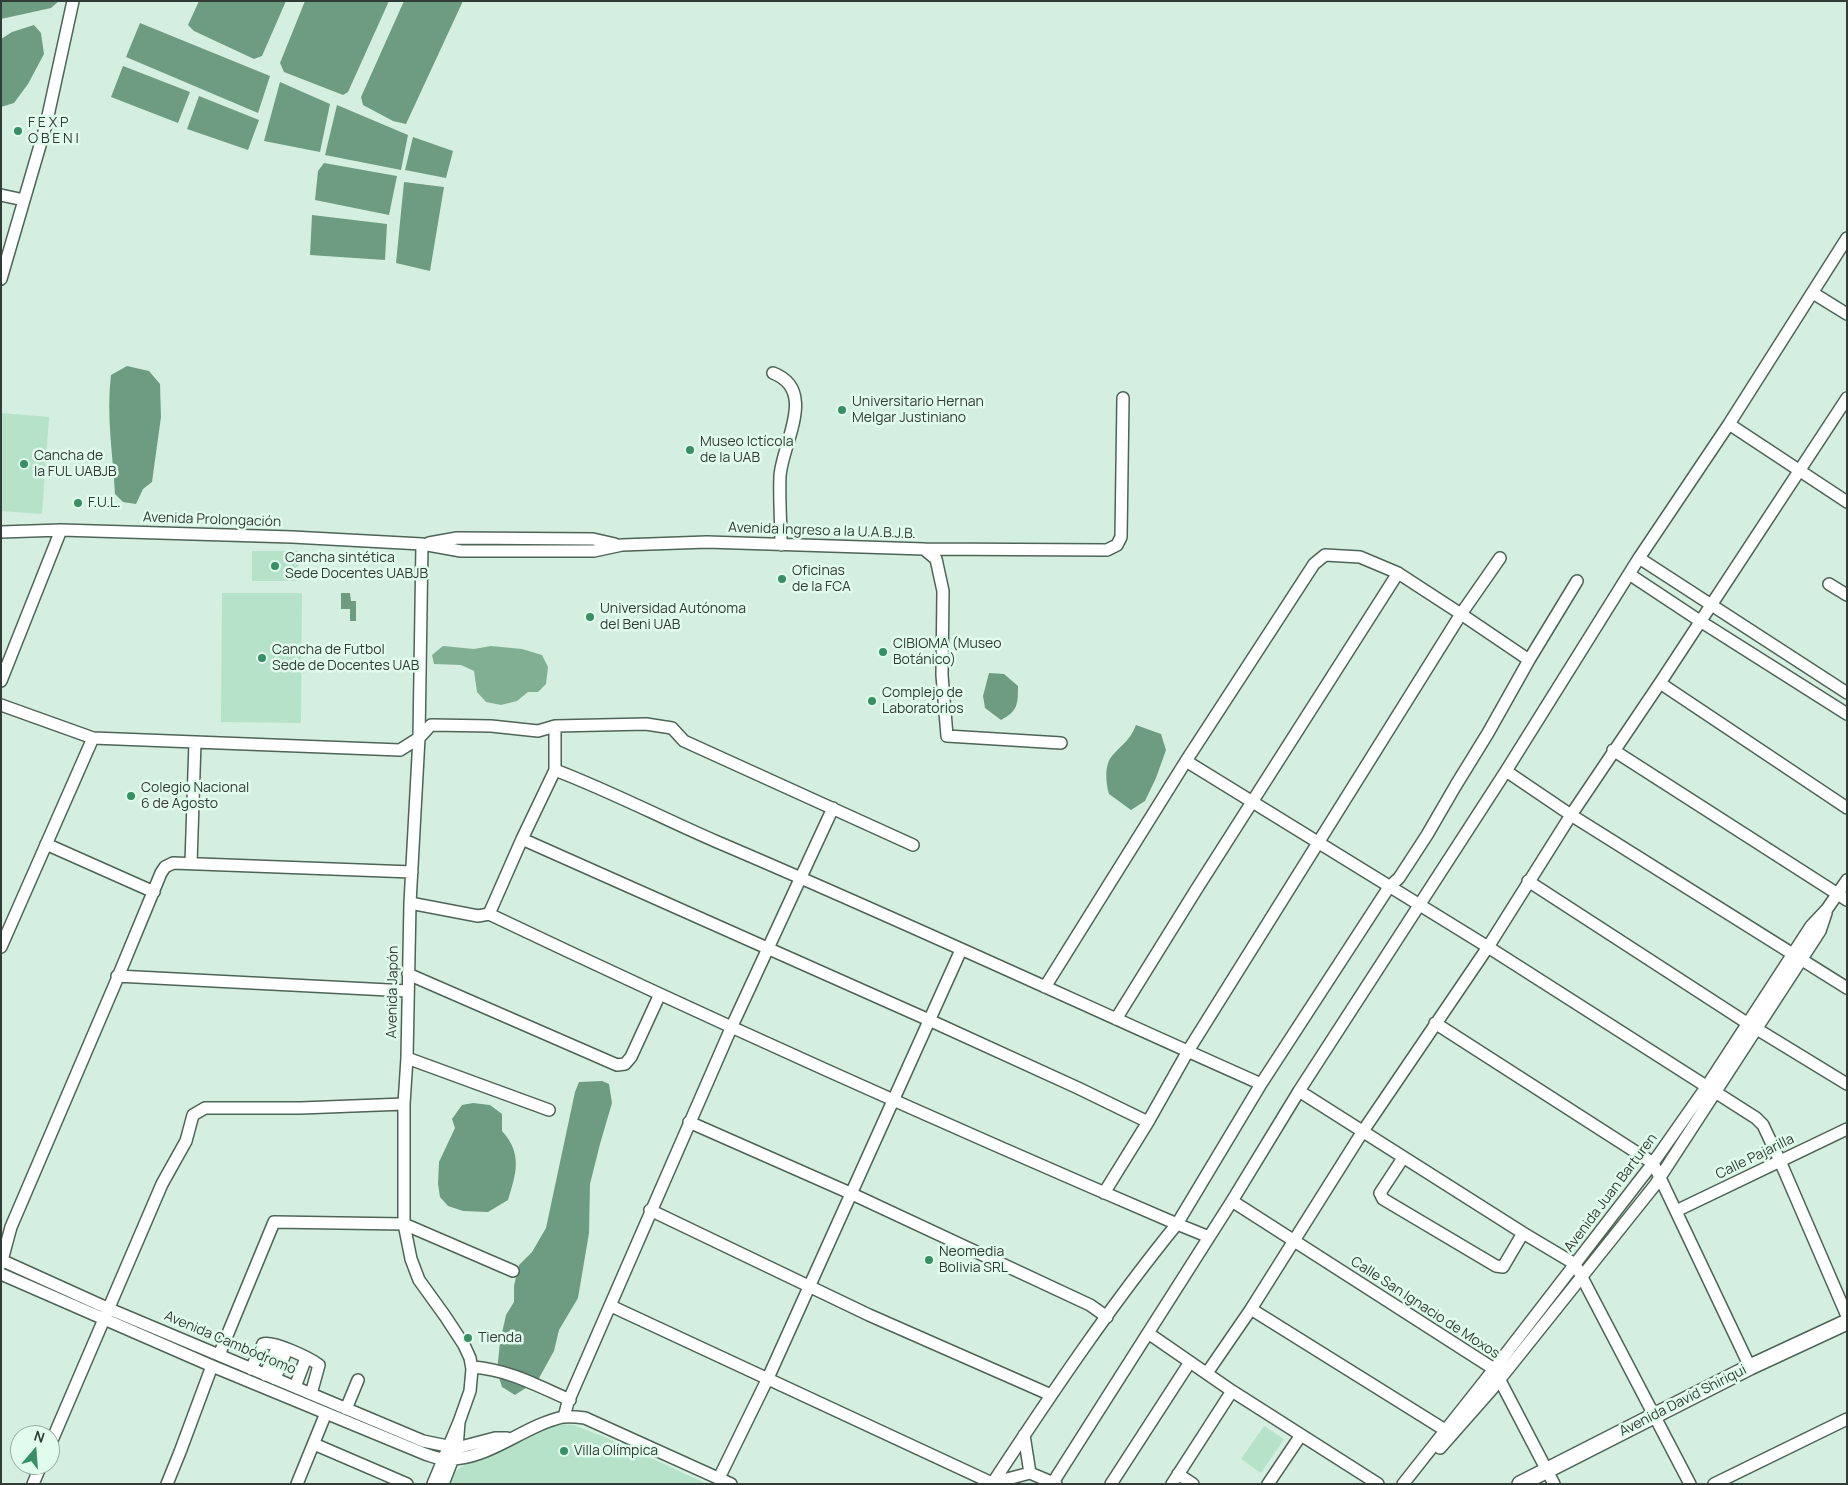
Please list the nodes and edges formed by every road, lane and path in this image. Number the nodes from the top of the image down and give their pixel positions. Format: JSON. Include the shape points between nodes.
{"nodes":[{"id":1,"x":73,"y":1,"type":"edge"},
{"id":2,"x":1,"y":195,"type":"edge"},
{"id":3,"x":24,"y":200,"type":"junction"},
{"id":4,"x":1847,"y":238,"type":"edge"},
{"id":5,"x":1,"y":279,"type":"edge"},
{"id":6,"x":1813,"y":293,"type":"junction"},
{"id":7,"x":1847,"y":314,"type":"edge"},
{"id":8,"x":773,"y":373,"type":"dead end"},
{"id":9,"x":1123,"y":398,"type":"dead end"},
{"id":10,"x":1846,"y":402,"type":"edge"},
{"id":11,"x":1729,"y":424,"type":"junction"},
{"id":12,"x":1799,"y":471,"type":"junction"},
{"id":13,"x":1847,"y":502,"type":"edge"},
{"id":14,"x":61,"y":530,"type":"junction"},
{"id":15,"x":1,"y":532,"type":"edge"},
{"id":16,"x":422,"y":544,"type":"junction"},
{"id":17,"x":781,"y":544,"type":"junction"},
{"id":18,"x":924,"y":549,"type":"junction"},
{"id":19,"x":1500,"y":558,"type":"dead end"},
{"id":20,"x":1639,"y":558,"type":"junction"},
{"id":21,"x":1398,"y":573,"type":"junction"},
{"id":22,"x":1629,"y":574,"type":"junction"},
{"id":23,"x":1577,"y":581,"type":"dead end"},
{"id":24,"x":1829,"y":584,"type":"dead end"},
{"id":25,"x":1847,"y":595,"type":"edge"},
{"id":26,"x":1711,"y":604,"type":"junction"},
{"id":27,"x":1461,"y":614,"type":"junction"},
{"id":28,"x":1700,"y":621,"type":"junction"},
{"id":29,"x":1529,"y":660,"type":"junction"},
{"id":30,"x":1,"y":681,"type":"edge"},
{"id":31,"x":1660,"y":683,"type":"junction"},
{"id":32,"x":1847,"y":693,"type":"edge"},
{"id":33,"x":1,"y":705,"type":"edge"},
{"id":34,"x":1847,"y":714,"type":"edge"},
{"id":35,"x":555,"y":726,"type":"junction"},
{"id":36,"x":93,"y":738,"type":"junction"},
{"id":37,"x":419,"y":738,"type":"junction"},
{"id":38,"x":195,"y":742,"type":"junction"},
{"id":39,"x":1061,"y":743,"type":"dead end"},
{"id":40,"x":1613,"y":750,"type":"junction"},
{"id":41,"x":1186,"y":760,"type":"junction"},
{"id":42,"x":555,"y":770,"type":"junction"},
{"id":43,"x":1506,"y":771,"type":"junction"},
{"id":44,"x":1252,"y":801,"type":"junction"},
{"id":45,"x":833,"y":808,"type":"junction"},
{"id":46,"x":1847,"y":808,"type":"edge"},
{"id":47,"x":1571,"y":815,"type":"junction"},
{"id":48,"x":522,"y":839,"type":"junction"},
{"id":49,"x":1318,"y":842,"type":"junction"},
{"id":50,"x":46,"y":844,"type":"junction"},
{"id":51,"x":913,"y":845,"type":"dead end"},
{"id":52,"x":192,"y":863,"type":"junction"},
{"id":53,"x":412,"y":872,"type":"junction"},
{"id":54,"x":801,"y":876,"type":"junction"},
{"id":55,"x":1847,"y":880,"type":"edge"},
{"id":56,"x":1528,"y":882,"type":"junction"},
{"id":57,"x":1389,"y":887,"type":"junction"},
{"id":58,"x":154,"y":892,"type":"junction"},
{"id":59,"x":1842,"y":897,"type":"edge"},
{"id":60,"x":410,"y":904,"type":"junction"},
{"id":61,"x":1420,"y":904,"type":"junction"},
{"id":62,"x":489,"y":914,"type":"junction"},
{"id":63,"x":1,"y":947,"type":"edge"},
{"id":64,"x":1488,"y":947,"type":"junction"},
{"id":65,"x":767,"y":948,"type":"junction"},
{"id":66,"x":961,"y":950,"type":"junction"},
{"id":67,"x":1797,"y":958,"type":"junction"},
{"id":68,"x":408,"y":974,"type":"junction"},
{"id":69,"x":117,"y":976,"type":"junction"},
{"id":70,"x":1045,"y":987,"type":"junction"},
{"id":71,"x":1847,"y":988,"type":"edge"},
{"id":72,"x":408,"y":991,"type":"junction"},
{"id":73,"x":660,"y":994,"type":"junction"},
{"id":74,"x":1116,"y":1019,"type":"junction"},
{"id":75,"x":929,"y":1020,"type":"junction"},
{"id":76,"x":1435,"y":1023,"type":"junction"},
{"id":77,"x":732,"y":1026,"type":"junction"},
{"id":78,"x":1752,"y":1026,"type":"junction"},
{"id":79,"x":1188,"y":1051,"type":"junction"},
{"id":80,"x":407,"y":1058,"type":"junction"},
{"id":81,"x":1261,"y":1084,"type":"junction"},
{"id":82,"x":1847,"y":1084,"type":"edge"},
{"id":83,"x":1711,"y":1089,"type":"junction"},
{"id":84,"x":1299,"y":1091,"type":"junction"},
{"id":85,"x":894,"y":1100,"type":"junction"},
{"id":86,"x":404,"y":1104,"type":"junction"},
{"id":87,"x":549,"y":1110,"type":"dead end"},
{"id":88,"x":690,"y":1122,"type":"junction"},
{"id":89,"x":1148,"y":1122,"type":"junction"},
{"id":90,"x":1847,"y":1130,"type":"edge"},
{"id":91,"x":1363,"y":1131,"type":"junction"},
{"id":92,"x":1403,"y":1158,"type":"junction"},
{"id":93,"x":1780,"y":1161,"type":"junction"},
{"id":94,"x":1654,"y":1163,"type":"junction"},
{"id":95,"x":1660,"y":1177,"type":"junction"},
{"id":96,"x":850,"y":1193,"type":"junction"},
{"id":97,"x":1104,"y":1193,"type":"junction"},
{"id":98,"x":1232,"y":1200,"type":"junction"},
{"id":99,"x":650,"y":1210,"type":"junction"},
{"id":100,"x":1676,"y":1211,"type":"junction"},
{"id":101,"x":404,"y":1224,"type":"junction"},
{"id":102,"x":1177,"y":1224,"type":"junction"},
{"id":103,"x":1522,"y":1233,"type":"junction"},
{"id":104,"x":1209,"y":1237,"type":"junction"},
{"id":105,"x":1294,"y":1241,"type":"junction"},
{"id":106,"x":2,"y":1261,"type":"edge"},
{"id":107,"x":1575,"y":1264,"type":"junction"},
{"id":108,"x":513,"y":1271,"type":"dead end"},
{"id":109,"x":1,"y":1274,"type":"edge"},
{"id":110,"x":1582,"y":1276,"type":"junction"},
{"id":111,"x":810,"y":1285,"type":"junction"},
{"id":112,"x":611,"y":1306,"type":"junction"},
{"id":113,"x":1251,"y":1309,"type":"junction"},
{"id":114,"x":106,"y":1313,"type":"junction"},
{"id":115,"x":1847,"y":1316,"type":"edge"},
{"id":116,"x":1107,"y":1317,"type":"junction"},
{"id":117,"x":1847,"y":1322,"type":"edge"},
{"id":118,"x":1148,"y":1333,"type":"junction"},
{"id":119,"x":283,"y":1348,"type":"junction"},
{"id":120,"x":219,"y":1355,"type":"junction"},
{"id":121,"x":306,"y":1358,"type":"junction"},
{"id":122,"x":1190,"y":1362,"type":"junction"},
{"id":123,"x":212,"y":1366,"type":"junction"},
{"id":124,"x":472,"y":1367,"type":"junction"},
{"id":125,"x":1750,"y":1367,"type":"junction"},
{"id":126,"x":250,"y":1369,"type":"junction"},
{"id":127,"x":1208,"y":1373,"type":"junction"},
{"id":128,"x":1497,"y":1375,"type":"junction"},
{"id":129,"x":270,"y":1377,"type":"junction"},
{"id":130,"x":768,"y":1378,"type":"junction"},
{"id":131,"x":358,"y":1380,"type":"dead end"},
{"id":132,"x":295,"y":1387,"type":"junction"},
{"id":133,"x":1232,"y":1391,"type":"junction"},
{"id":134,"x":311,"y":1394,"type":"junction"},
{"id":135,"x":1051,"y":1395,"type":"junction"},
{"id":136,"x":570,"y":1400,"type":"junction"},
{"id":137,"x":346,"y":1409,"type":"junction"},
{"id":138,"x":326,"y":1413,"type":"junction"},
{"id":139,"x":1655,"y":1416,"type":"junction"},
{"id":140,"x":564,"y":1417,"type":"junction"},
{"id":141,"x":1847,"y":1419,"type":"edge"},
{"id":142,"x":58,"y":1425,"type":"edge"},
{"id":143,"x":1445,"y":1430,"type":"junction"},
{"id":144,"x":1024,"y":1435,"type":"junction"},
{"id":145,"x":1301,"y":1435,"type":"junction"},
{"id":146,"x":314,"y":1444,"type":"junction"},
{"id":147,"x":451,"y":1453,"type":"junction"},
{"id":148,"x":1030,"y":1473,"type":"junction"},
{"id":149,"x":1551,"y":1477,"type":"edge"},
{"id":150,"x":719,"y":1478,"type":"junction"},
{"id":151,"x":1175,"y":1479,"type":"edge"},
{"id":152,"x":1054,"y":1483,"type":"edge"},
{"id":153,"x":167,"y":1484,"type":"edge"},
{"id":154,"x":297,"y":1484,"type":"edge"},
{"id":155,"x":407,"y":1484,"type":"edge"},
{"id":156,"x":433,"y":1484,"type":"edge"},
{"id":157,"x":443,"y":1484,"type":"edge"},
{"id":158,"x":731,"y":1484,"type":"edge"},
{"id":159,"x":992,"y":1484,"type":"edge"},
{"id":160,"x":1111,"y":1484,"type":"edge"},
{"id":161,"x":1193,"y":1484,"type":"edge"},
{"id":162,"x":1268,"y":1484,"type":"edge"},
{"id":163,"x":1378,"y":1484,"type":"edge"},
{"id":164,"x":1403,"y":1484,"type":"edge"},
{"id":165,"x":1412,"y":1484,"type":"edge"},
{"id":166,"x":1520,"y":1484,"type":"edge"},
{"id":167,"x":1690,"y":1484,"type":"edge"},
{"id":168,"x":1714,"y":1484,"type":"edge"}],
"edges":[{"from":1,"to":3,"type":"street","via":[[46,125]]},
{"from":2,"to":3,"type":"street"},
{"from":3,"to":5,"type":"street"},
{"from":4,"to":6,"type":"street"},
{"from":6,"to":7,"type":"street"},
{"from":6,"to":11,"type":"street"},
{"from":8,"to":17,"type":"street","via":[[788,381],[796,410],[780,475]]},
{"from":9,"to":18,"type":"street","via":[[1121,537],[1117,545],[1107,550]]},
{"from":10,"to":12,"type":"street"},
{"from":11,"to":12,"type":"street"},
{"from":11,"to":20,"type":"street"},
{"from":12,"to":13,"type":"street"},
{"from":12,"to":26,"type":"street"},
{"from":14,"to":15,"type":"street","name":"Avenida Prolongación"},
{"from":14,"to":16,"type":"street","name":"Avenida Prolongación"},
{"from":14,"to":30,"type":"street"},
{"from":16,"to":17,"type":"street","name":"Avenida Ingreso a la U.A.B.J.B.","via":[[457,538],[593,539],[622,545]]},
{"from":16,"to":37,"type":"street","name":"Avenida Japón"},
{"from":17,"to":18,"type":"street","name":"Avenida Ingreso a la U.A.B.J.B."},
{"from":18,"to":39,"type":"street","name":"Avenida Ingreso a la U.A.B.J.B.","via":[[936,559],[943,592],[942,675],[948,736]]},
{"from":19,"to":27,"type":"street"},
{"from":20,"to":22,"type":"street"},
{"from":20,"to":26,"type":"street"},
{"from":21,"to":27,"type":"street"},
{"from":21,"to":41,"type":"street","via":[[1360,557],[1325,555],[1314,564]]},
{"from":21,"to":44,"type":"street"},
{"from":22,"to":28,"type":"street"},
{"from":22,"to":43,"type":"street"},
{"from":23,"to":29,"type":"street"},
{"from":24,"to":25,"type":"street"},
{"from":26,"to":28,"type":"street"},
{"from":26,"to":32,"type":"street"},
{"from":27,"to":29,"type":"street"},
{"from":27,"to":49,"type":"street"},
{"from":28,"to":31,"type":"street"},
{"from":28,"to":34,"type":"street"},
{"from":29,"to":57,"type":"street","via":[[1427,835],[1399,878]]},
{"from":31,"to":40,"type":"street"},
{"from":31,"to":46,"type":"street"},
{"from":33,"to":36,"type":"street"},
{"from":35,"to":37,"type":"street","via":[[538,731],[491,726],[431,726]]},
{"from":35,"to":42,"type":"street"},
{"from":35,"to":45,"type":"street","via":[[646,724],[672,728],[684,741]]},
{"from":36,"to":38,"type":"street"},
{"from":36,"to":50,"type":"street"},
{"from":37,"to":38,"type":"street","via":[[400,750]]},
{"from":37,"to":53,"type":"street","name":"Avenida Japón"},
{"from":38,"to":52,"type":"street"},
{"from":40,"to":47,"type":"street"},
{"from":40,"to":59,"type":"street"},
{"from":41,"to":44,"type":"street"},
{"from":41,"to":70,"type":"street"},
{"from":42,"to":48,"type":"street"},
{"from":42,"to":54,"type":"street"},
{"from":43,"to":47,"type":"street"},
{"from":43,"to":61,"type":"street"},
{"from":44,"to":49,"type":"street"},
{"from":44,"to":74,"type":"street"},
{"from":45,"to":51,"type":"street"},
{"from":45,"to":54,"type":"street"},
{"from":47,"to":56,"type":"street"},
{"from":47,"to":67,"type":"street"},
{"from":48,"to":62,"type":"street"},
{"from":48,"to":65,"type":"street"},
{"from":49,"to":57,"type":"street"},
{"from":49,"to":79,"type":"street"},
{"from":50,"to":58,"type":"street"},
{"from":50,"to":63,"type":"street"},
{"from":52,"to":53,"type":"street"},
{"from":52,"to":58,"type":"street","via":[[173,863],[165,867]]},
{"from":53,"to":60,"type":"street","name":"Avenida Japón"},
{"from":54,"to":65,"type":"street"},
{"from":54,"to":66,"type":"street"},
{"from":55,"to":59,"type":"street","name":"Avenida Juan Barturen"},
{"from":56,"to":64,"type":"street"},
{"from":56,"to":78,"type":"street"},
{"from":57,"to":61,"type":"street"},
{"from":57,"to":81,"type":"street"},
{"from":58,"to":69,"type":"street"},
{"from":59,"to":67,"type":"street","name":"Avenida Juan Barturen","via":[[1811,926]]},
{"from":60,"to":62,"type":"street","via":[[478,916]]},
{"from":60,"to":68,"type":"street","name":"Avenida Japón"},
{"from":61,"to":64,"type":"street"},
{"from":61,"to":84,"type":"street"},
{"from":62,"to":73,"type":"street"},
{"from":64,"to":76,"type":"street"},
{"from":64,"to":83,"type":"street"},
{"from":65,"to":75,"type":"street"},
{"from":65,"to":77,"type":"street"},
{"from":66,"to":70,"type":"street"},
{"from":66,"to":75,"type":"street"},
{"from":67,"to":71,"type":"street"},
{"from":67,"to":78,"type":"street","name":"Avenida Juan Barturen"},
{"from":68,"to":72,"type":"street","name":"Avenida Japón"},
{"from":68,"to":73,"type":"street","via":[[617,1065],[625,1064],[632,1057]]},
{"from":69,"to":72,"type":"street"},
{"from":69,"to":106,"type":"street","via":[[11,1227]]},
{"from":70,"to":74,"type":"street"},
{"from":72,"to":80,"type":"street","name":"Avenida Japón"},
{"from":73,"to":77,"type":"street"},
{"from":74,"to":79,"type":"street"},
{"from":75,"to":85,"type":"street"},
{"from":75,"to":89,"type":"street"},
{"from":76,"to":91,"type":"street"},
{"from":76,"to":94,"type":"street"},
{"from":77,"to":85,"type":"street"},
{"from":77,"to":88,"type":"street"},
{"from":78,"to":82,"type":"street"},
{"from":78,"to":83,"type":"street","name":"Avenida Juan Barturen"},
{"from":79,"to":81,"type":"street"},
{"from":79,"to":89,"type":"street"},
{"from":80,"to":86,"type":"street","name":"Avenida Japón"},
{"from":80,"to":87,"type":"street"},
{"from":81,"to":102,"type":"street"},
{"from":83,"to":93,"type":"street","via":[[1763,1125]]},
{"from":83,"to":94,"type":"street","name":"Avenida Juan Barturen"},
{"from":83,"to":95,"type":"street","name":"Avenida Juan Barturen"},
{"from":84,"to":91,"type":"street"},
{"from":84,"to":98,"type":"street"},
{"from":85,"to":96,"type":"street"},
{"from":85,"to":97,"type":"street"},
{"from":86,"to":101,"type":"street","name":"Avenida Japón"},
{"from":86,"to":114,"type":"street","via":[[205,1108],[193,1115],[186,1141],[162,1184]]},
{"from":88,"to":96,"type":"street"},
{"from":88,"to":99,"type":"street"},
{"from":89,"to":97,"type":"street"},
{"from":90,"to":93,"type":"street","name":"Calle Pajarilla"},
{"from":91,"to":92,"type":"street"},
{"from":91,"to":105,"type":"street"},
{"from":92,"to":103,"type":"street"},
{"from":92,"to":103,"type":"street","via":[[1380,1193],[1383,1199],[1496,1266],[1503,1267]]},
{"from":93,"to":100,"type":"street","name":"Calle Pajarilla"},
{"from":93,"to":115,"type":"street"},
{"from":94,"to":95,"type":"street"},
{"from":94,"to":107,"type":"street","name":"Avenida Juan Barturen"},
{"from":95,"to":100,"type":"street"},
{"from":95,"to":110,"type":"street","name":"Avenida Juan Barturen"},
{"from":96,"to":111,"type":"street"},
{"from":96,"to":116,"type":"street","via":[[1090,1305]]},
{"from":97,"to":102,"type":"street"},
{"from":98,"to":104,"type":"street"},
{"from":98,"to":105,"type":"street","name":"Calle San Ignacio de Moxos"},
{"from":99,"to":111,"type":"street"},
{"from":99,"to":112,"type":"street"},
{"from":100,"to":125,"type":"street"},
{"from":101,"to":108,"type":"street"},
{"from":101,"to":120,"type":"street","via":[[274,1222]]},
{"from":101,"to":124,"type":"street","name":"Avenida Japón","via":[[419,1280],[464,1345]]},
{"from":102,"to":104,"type":"street"},
{"from":102,"to":116,"type":"street"},
{"from":103,"to":107,"type":"street"},
{"from":104,"to":118,"type":"street"},
{"from":105,"to":113,"type":"street"},
{"from":105,"to":128,"type":"street","name":"Calle San Ignacio de Moxos"},
{"from":106,"to":114,"type":"street","name":"Avenida Cambódromo"},
{"from":107,"to":110,"type":"street"},
{"from":107,"to":128,"type":"street","name":"Avenida Juan Barturen"},
{"from":109,"to":114,"type":"street","name":"Avenida Cambódromo"},
{"from":110,"to":128,"type":"street","name":"Avenida Juan Barturen"},
{"from":110,"to":139,"type":"street"},
{"from":111,"to":130,"type":"street"},
{"from":111,"to":135,"type":"street"},
{"from":112,"to":130,"type":"street"},
{"from":112,"to":136,"type":"street"},
{"from":113,"to":127,"type":"street"},
{"from":113,"to":143,"type":"street"},
{"from":114,"to":120,"type":"street","name":"Avenida Cambódromo"},
{"from":114,"to":123,"type":"street","name":"Avenida Cambódromo"},
{"from":114,"to":142,"type":"street"},
{"from":116,"to":135,"type":"street"},
{"from":117,"to":125,"type":"main road","name":"Avenida David Shiriqui"},
{"from":118,"to":122,"type":"street"},
{"from":118,"to":152,"type":"street"},
{"from":119,"to":121,"type":"street"},
{"from":119,"to":126,"type":"street","via":[[262,1344]]},
{"from":119,"to":129,"type":"street"},
{"from":120,"to":126,"type":"street","name":"Avenida Cambódromo"},
{"from":121,"to":132,"type":"street"},
{"from":121,"to":134,"type":"street","via":[[319,1365]]},
{"from":122,"to":127,"type":"street"},
{"from":122,"to":160,"type":"street"},
{"from":123,"to":138,"type":"street","name":"Avenida Cambódromo"},
{"from":123,"to":153,"type":"street"},
{"from":124,"to":136,"type":"street","via":[[503,1372]]},
{"from":124,"to":147,"type":"street","name":"Avenida Japón","via":[[470,1391]]},
{"from":125,"to":139,"type":"main road","name":"Avenida David Shiriqui"},
{"from":126,"to":129,"type":"street","name":"Avenida Cambódromo"},
{"from":127,"to":133,"type":"street"},
{"from":128,"to":143,"type":"street","name":"Avenida Juan Barturen"},
{"from":128,"to":149,"type":"street","name":"Calle San Ignacio de Moxos"},
{"from":128,"to":165,"type":"street","name":"Avenida Juan Barturen"},
{"from":129,"to":132,"type":"street","name":"Avenida Cambódromo"},
{"from":130,"to":150,"type":"street"},
{"from":130,"to":159,"type":"street"},
{"from":131,"to":137,"type":"street"},
{"from":132,"to":134,"type":"street","name":"Avenida Cambódromo"},
{"from":133,"to":145,"type":"street"},
{"from":133,"to":151,"type":"street"},
{"from":134,"to":137,"type":"street","name":"Avenida Cambódromo"},
{"from":135,"to":144,"type":"street"},
{"from":136,"to":140,"type":"street"},
{"from":137,"to":147,"type":"street","name":"Avenida Cambódromo"},
{"from":138,"to":146,"type":"street"},
{"from":138,"to":147,"type":"street","name":"Avenida Cambódromo","via":[[425,1454]]},
{"from":139,"to":149,"type":"main road","name":"Avenida David Shiriqui"},
{"from":139,"to":167,"type":"street"},
{"from":140,"to":147,"type":"street","via":[[512,1438],[495,1438]]},
{"from":140,"to":150,"type":"street","via":[[595,1421]]},
{"from":141,"to":168,"type":"street"},
{"from":143,"to":164,"type":"street","name":"Avenida Juan Barturen"},
{"from":144,"to":148,"type":"street"},
{"from":144,"to":159,"type":"street"},
{"from":145,"to":162,"type":"street"},
{"from":145,"to":163,"type":"street"},
{"from":146,"to":154,"type":"street"},
{"from":146,"to":155,"type":"street"},
{"from":147,"to":156,"type":"street","name":"Avenida Japón"},
{"from":147,"to":157,"type":"street","name":"Avenida Japón"},
{"from":148,"to":152,"type":"street"},
{"from":148,"to":159,"type":"street"},
{"from":149,"to":166,"type":"main road","name":"Avenida David Shiriqui"},
{"from":150,"to":158,"type":"street"},
{"from":151,"to":161,"type":"street"}]}
